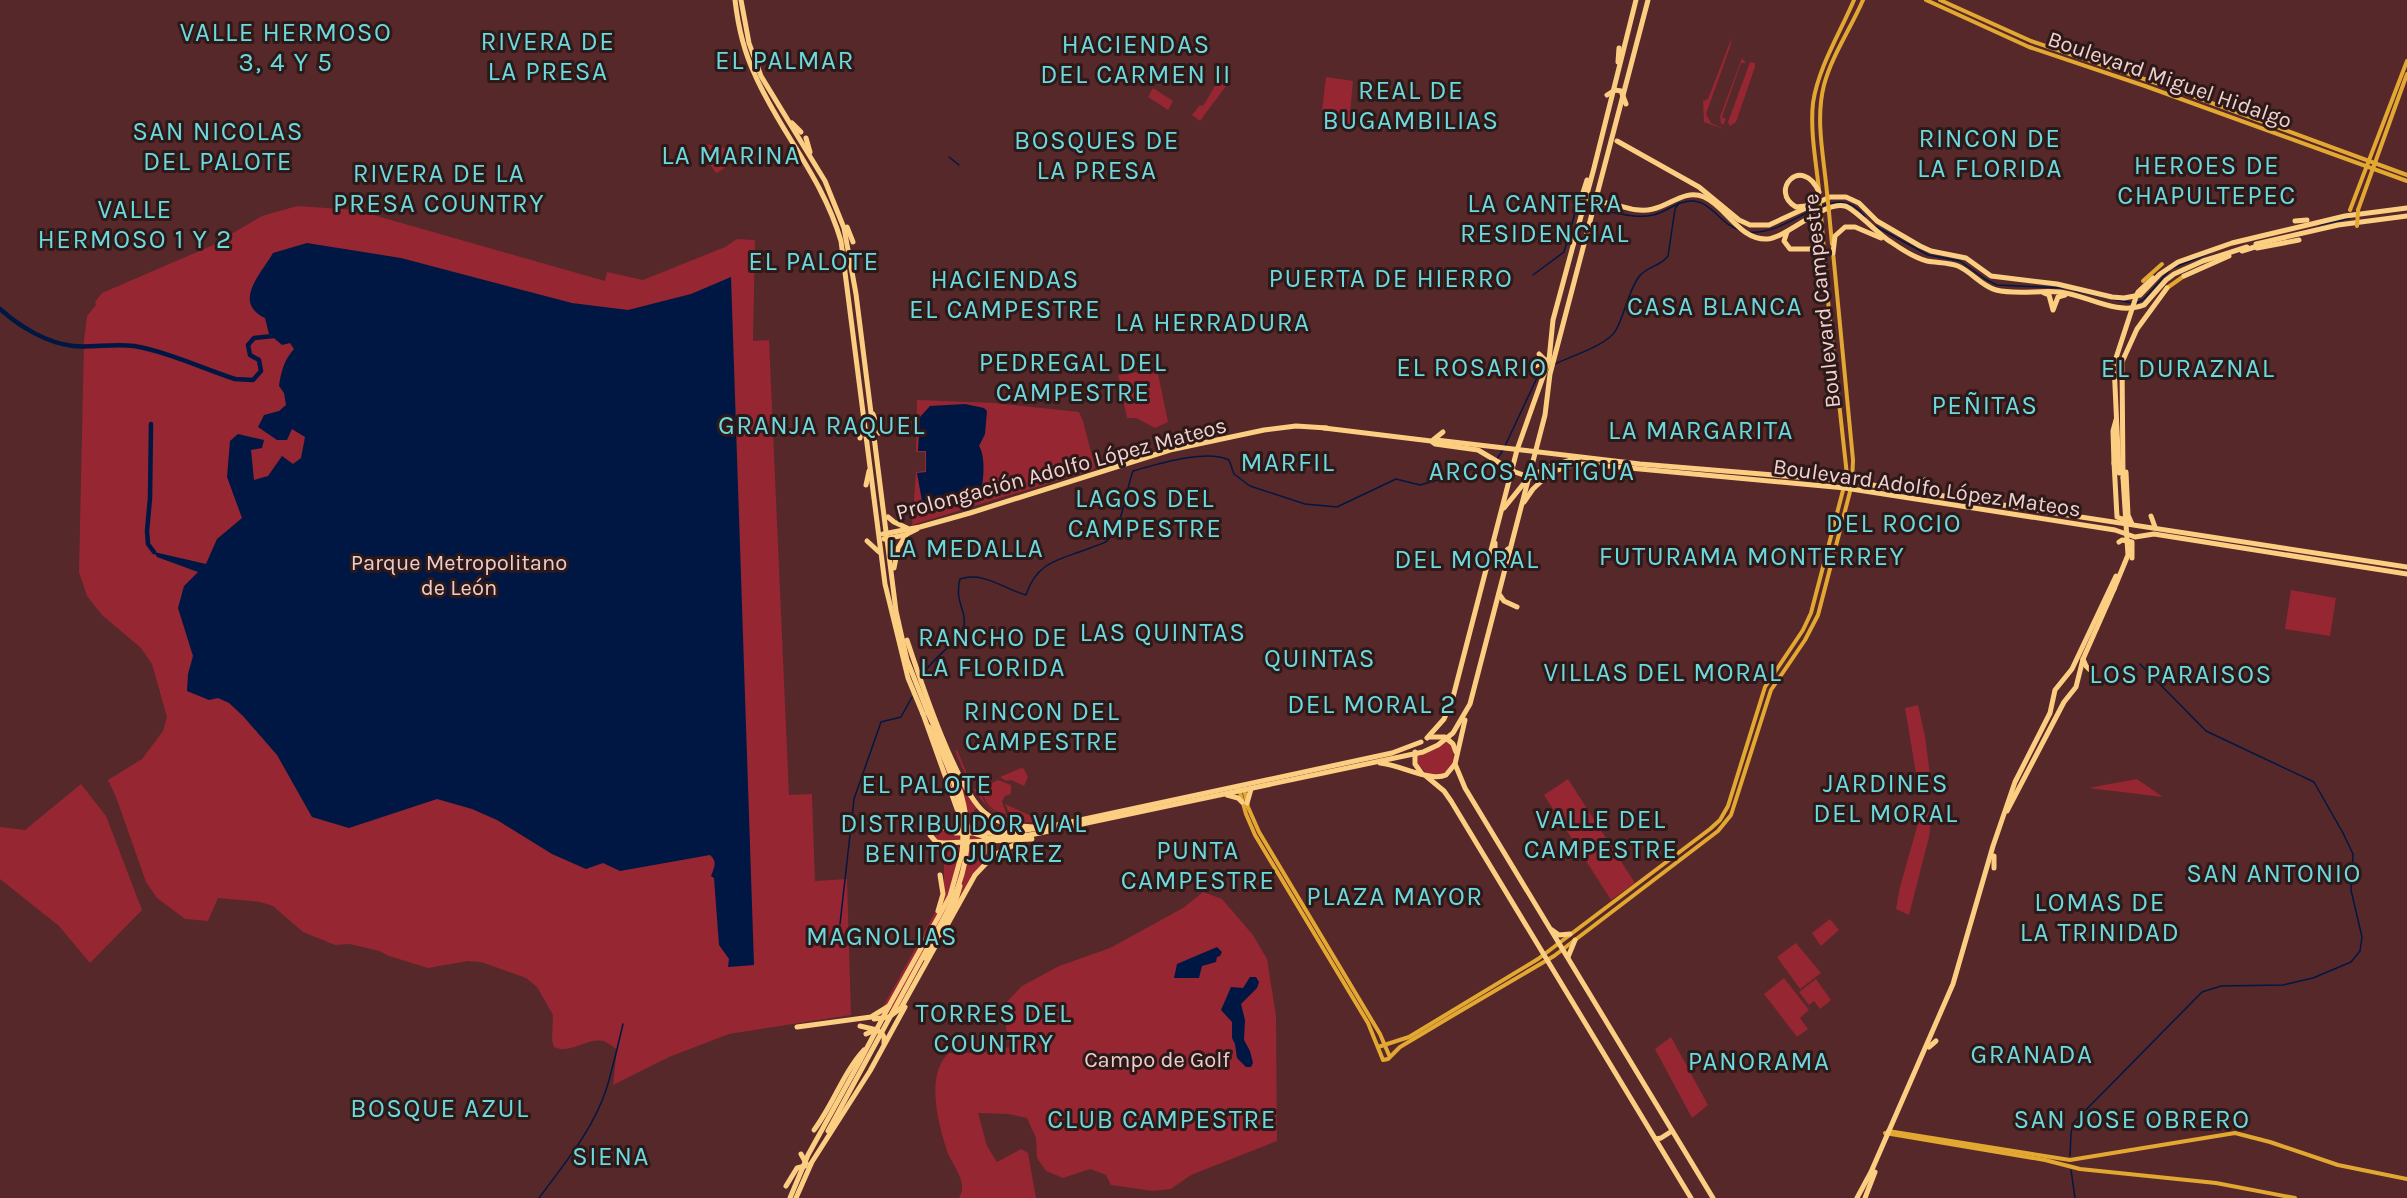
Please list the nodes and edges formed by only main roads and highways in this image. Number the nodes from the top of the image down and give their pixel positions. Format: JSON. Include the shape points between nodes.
{"nodes":[{"id":1,"x":735,"y":0,"type":"edge"},
{"id":2,"x":741,"y":0,"type":"edge"},
{"id":3,"x":1636,"y":0,"type":"edge"},
{"id":4,"x":1648,"y":0,"type":"edge"},
{"id":5,"x":1854,"y":0,"type":"edge"},
{"id":6,"x":1863,"y":0,"type":"edge"},
{"id":7,"x":1926,"y":0,"type":"edge"},
{"id":8,"x":1940,"y":0,"type":"edge"},
{"id":9,"x":1645,"y":28,"type":"dead end"},
{"id":10,"x":2008,"y":37,"type":"junction"},
{"id":11,"x":2031,"y":41,"type":"junction"},
{"id":12,"x":1637,"y":43,"type":"junction"},
{"id":13,"x":1619,"y":48,"type":"dead end"},
{"id":14,"x":1638,"y":56,"type":"dead end"},
{"id":15,"x":2407,"y":61,"type":"edge"},
{"id":16,"x":2407,"y":74,"type":"edge"},
{"id":17,"x":1617,"y":76,"type":"junction"},
{"id":18,"x":1627,"y":81,"type":"junction"},
{"id":19,"x":1613,"y":91,"type":"junction"},
{"id":20,"x":1624,"y":94,"type":"junction"},
{"id":21,"x":1607,"y":95,"type":"dead end"},
{"id":22,"x":1626,"y":104,"type":"dead end"},
{"id":23,"x":782,"y":117,"type":"junction"},
{"id":24,"x":801,"y":132,"type":"dead end"},
{"id":25,"x":790,"y":136,"type":"junction"},
{"id":26,"x":806,"y":138,"type":"dead end"},
{"id":27,"x":2292,"y":139,"type":"junction"},
{"id":28,"x":2309,"y":139,"type":"junction"},
{"id":29,"x":1617,"y":141,"type":"dead end"},
{"id":30,"x":2379,"y":152,"type":"junction"},
{"id":31,"x":2373,"y":153,"type":"junction"},
{"id":32,"x":812,"y":159,"type":"junction"},
{"id":33,"x":798,"y":160,"type":"dead end"},
{"id":34,"x":2362,"y":161,"type":"junction"},
{"id":35,"x":2373,"y":162,"type":"junction"},
{"id":36,"x":2381,"y":165,"type":"junction"},
{"id":37,"x":2371,"y":167,"type":"junction"},
{"id":38,"x":1594,"y":168,"type":"junction"},
{"id":39,"x":2366,"y":173,"type":"junction"},
{"id":40,"x":2407,"y":175,"type":"edge"},
{"id":41,"x":2407,"y":181,"type":"edge"},
{"id":42,"x":1819,"y":195,"type":"junction"},
{"id":43,"x":1598,"y":202,"type":"junction"},
{"id":44,"x":2358,"y":202,"type":"junction"},
{"id":45,"x":835,"y":203,"type":"junction"},
{"id":46,"x":1575,"y":205,"type":"dead end"},
{"id":47,"x":1814,"y":205,"type":"junction"},
{"id":48,"x":2407,"y":208,"type":"edge"},
{"id":49,"x":2350,"y":210,"type":"dead end"},
{"id":50,"x":2407,"y":216,"type":"edge"},
{"id":51,"x":2336,"y":218,"type":"junction"},
{"id":52,"x":2295,"y":221,"type":"dead end"},
{"id":53,"x":1797,"y":224,"type":"junction"},
{"id":54,"x":2356,"y":227,"type":"dead end"},
{"id":55,"x":2324,"y":228,"type":"junction"},
{"id":56,"x":2299,"y":240,"type":"dead end"},
{"id":57,"x":853,"y":242,"type":"dead end"},
{"id":58,"x":1891,"y":242,"type":"junction"},
{"id":59,"x":1824,"y":249,"type":"junction"},
{"id":60,"x":2234,"y":251,"type":"junction"},
{"id":61,"x":1833,"y":253,"type":"junction"},
{"id":62,"x":2162,"y":264,"type":"dead end"},
{"id":63,"x":1561,"y":270,"type":"dead end"},
{"id":64,"x":2160,"y":274,"type":"junction"},
{"id":65,"x":2184,"y":276,"type":"joint"},
{"id":66,"x":2143,"y":281,"type":"joint"},
{"id":67,"x":2166,"y":288,"type":"joint"},
{"id":68,"x":2016,"y":291,"type":"junction"},
{"id":69,"x":2137,"y":294,"type":"junction"},
{"id":70,"x":2094,"y":302,"type":"junction"},
{"id":71,"x":1555,"y":310,"type":"junction"},
{"id":72,"x":1539,"y":354,"type":"dead end"},
{"id":73,"x":1549,"y":360,"type":"junction"},
{"id":74,"x":1535,"y":366,"type":"dead end"},
{"id":75,"x":1548,"y":372,"type":"junction"},
{"id":76,"x":2115,"y":387,"type":"junction"},
{"id":77,"x":870,"y":401,"type":"junction"},
{"id":78,"x":863,"y":405,"type":"junction"},
{"id":79,"x":1532,"y":409,"type":"junction"},
{"id":80,"x":2122,"y":412,"type":"junction"},
{"id":81,"x":1545,"y":415,"type":"junction"},
{"id":82,"x":2117,"y":419,"type":"junction"},
{"id":83,"x":1443,"y":432,"type":"dead end"},
{"id":84,"x":879,"y":433,"type":"dead end"},
{"id":85,"x":860,"y":438,"type":"dead end"},
{"id":86,"x":2122,"y":438,"type":"junction"},
{"id":87,"x":1431,"y":441,"type":"junction"},
{"id":88,"x":1538,"y":444,"type":"junction"},
{"id":89,"x":1513,"y":449,"type":"junction"},
{"id":90,"x":1527,"y":452,"type":"junction"},
{"id":91,"x":1535,"y":452,"type":"junction"},
{"id":92,"x":1545,"y":453,"type":"junction"},
{"id":93,"x":1580,"y":458,"type":"junction"},
{"id":94,"x":870,"y":463,"type":"junction"},
{"id":95,"x":1504,"y":465,"type":"junction"},
{"id":96,"x":1530,"y":469,"type":"junction"},
{"id":97,"x":1512,"y":470,"type":"junction"},
{"id":98,"x":1555,"y":470,"type":"junction"},
{"id":99,"x":1854,"y":474,"type":"junction"},
{"id":100,"x":1521,"y":475,"type":"junction"},
{"id":101,"x":1510,"y":477,"type":"junction"},
{"id":102,"x":1529,"y":477,"type":"junction"},
{"id":103,"x":2121,"y":478,"type":"junction"},
{"id":104,"x":1925,"y":480,"type":"dead end"},
{"id":105,"x":1863,"y":483,"type":"junction"},
{"id":106,"x":866,"y":485,"type":"dead end"},
{"id":107,"x":1849,"y":485,"type":"junction"},
{"id":108,"x":1911,"y":491,"type":"junction"},
{"id":109,"x":1519,"y":511,"type":"junction"},
{"id":110,"x":1500,"y":514,"type":"junction"},
{"id":111,"x":2128,"y":515,"type":"junction"},
{"id":112,"x":2151,"y":516,"type":"dead end"},
{"id":113,"x":888,"y":517,"type":"dead end"},
{"id":114,"x":1498,"y":524,"type":"junction"},
{"id":115,"x":2132,"y":524,"type":"junction"},
{"id":116,"x":2155,"y":527,"type":"junction"},
{"id":117,"x":1514,"y":531,"type":"junction"},
{"id":118,"x":906,"y":534,"type":"junction"},
{"id":119,"x":882,"y":537,"type":"junction"},
{"id":120,"x":867,"y":542,"type":"dead end"},
{"id":121,"x":2120,"y":542,"type":"dead end"},
{"id":122,"x":880,"y":555,"type":"junction"},
{"id":123,"x":2132,"y":558,"type":"dead end"},
{"id":124,"x":2407,"y":567,"type":"edge"},
{"id":125,"x":894,"y":568,"type":"dead end"},
{"id":126,"x":2407,"y":574,"type":"edge"},
{"id":127,"x":2115,"y":579,"type":"junction"},
{"id":128,"x":2106,"y":588,"type":"dead end"},
{"id":129,"x":1498,"y":594,"type":"junction"},
{"id":130,"x":1822,"y":602,"type":"junction"},
{"id":131,"x":1814,"y":604,"type":"junction"},
{"id":132,"x":1517,"y":608,"type":"dead end"},
{"id":133,"x":906,"y":657,"type":"junction"},
{"id":134,"x":2083,"y":659,"type":"junction"},
{"id":135,"x":2090,"y":670,"type":"dead end"},
{"id":136,"x":1470,"y":704,"type":"junction"},
{"id":137,"x":923,"y":714,"type":"junction"},
{"id":138,"x":1447,"y":739,"type":"junction"},
{"id":139,"x":1424,"y":740,"type":"junction"},
{"id":140,"x":951,"y":754,"type":"junction"},
{"id":141,"x":1414,"y":754,"type":"junction"},
{"id":142,"x":1456,"y":754,"type":"junction"},
{"id":143,"x":2027,"y":758,"type":"junction"},
{"id":144,"x":1370,"y":763,"type":"junction"},
{"id":145,"x":1455,"y":764,"type":"junction"},
{"id":146,"x":936,"y":765,"type":"dead end"},
{"id":147,"x":2027,"y":774,"type":"junction"},
{"id":148,"x":1315,"y":775,"type":"junction"},
{"id":149,"x":1425,"y":776,"type":"junction"},
{"id":150,"x":2015,"y":783,"type":"junction"},
{"id":151,"x":1310,"y":784,"type":"dead end"},
{"id":152,"x":1241,"y":788,"type":"junction"},
{"id":153,"x":1251,"y":789,"type":"junction"},
{"id":154,"x":1225,"y":794,"type":"junction"},
{"id":155,"x":1244,"y":803,"type":"junction"},
{"id":156,"x":1152,"y":808,"type":"junction"},
{"id":157,"x":1041,"y":827,"type":"junction"},
{"id":158,"x":955,"y":833,"type":"junction"},
{"id":159,"x":1992,"y":835,"type":"dead end"},
{"id":160,"x":1031,"y":837,"type":"junction"},
{"id":161,"x":984,"y":843,"type":"junction"},
{"id":162,"x":1993,"y":846,"type":"junction"},
{"id":163,"x":984,"y":853,"type":"dead end"},
{"id":164,"x":1994,"y":856,"type":"junction"},
{"id":165,"x":1994,"y":868,"type":"dead end"},
{"id":166,"x":940,"y":875,"type":"dead end"},
{"id":167,"x":962,"y":878,"type":"junction"},
{"id":168,"x":1551,"y":929,"type":"junction"},
{"id":169,"x":1572,"y":933,"type":"junction"},
{"id":170,"x":1576,"y":939,"type":"junction"},
{"id":171,"x":1561,"y":946,"type":"junction"},
{"id":172,"x":934,"y":950,"type":"junction"},
{"id":173,"x":1568,"y":957,"type":"junction"},
{"id":174,"x":1545,"y":958,"type":"junction"},
{"id":175,"x":909,"y":970,"type":"junction"},
{"id":176,"x":1955,"y":981,"type":"junction"},
{"id":177,"x":1487,"y":993,"type":"junction"},
{"id":178,"x":889,"y":1006,"type":"junction"},
{"id":179,"x":896,"y":1013,"type":"junction"},
{"id":180,"x":874,"y":1020,"type":"dead end"},
{"id":181,"x":861,"y":1026,"type":"dead end"},
{"id":182,"x":797,"y":1027,"type":"dead end"},
{"id":183,"x":879,"y":1031,"type":"junction"},
{"id":184,"x":866,"y":1034,"type":"dead end"},
{"id":185,"x":1381,"y":1036,"type":"junction"},
{"id":186,"x":1376,"y":1039,"type":"junction"},
{"id":187,"x":1936,"y":1041,"type":"dead end"},
{"id":188,"x":1396,"y":1042,"type":"junction"},
{"id":189,"x":1385,"y":1044,"type":"junction"},
{"id":190,"x":868,"y":1046,"type":"junction"},
{"id":191,"x":1378,"y":1047,"type":"junction"},
{"id":192,"x":1929,"y":1047,"type":"junction"},
{"id":193,"x":882,"y":1048,"type":"junction"},
{"id":194,"x":1389,"y":1056,"type":"junction"},
{"id":195,"x":814,"y":1130,"type":"dead end"},
{"id":196,"x":825,"y":1130,"type":"junction"},
{"id":197,"x":1672,"y":1131,"type":"junction"},
{"id":198,"x":1889,"y":1133,"type":"junction"},
{"id":199,"x":1656,"y":1139,"type":"junction"},
{"id":200,"x":801,"y":1154,"type":"dead end"},
{"id":201,"x":2079,"y":1160,"type":"junction"},
{"id":202,"x":2067,"y":1161,"type":"junction"},
{"id":203,"x":806,"y":1164,"type":"junction"},
{"id":204,"x":2079,"y":1169,"type":"junction"},
{"id":205,"x":2407,"y":1179,"type":"edge"},
{"id":206,"x":786,"y":1186,"type":"dead end"},
{"id":207,"x":1854,"y":1197,"type":"edge"},
{"id":208,"x":790,"y":1198,"type":"edge"},
{"id":209,"x":796,"y":1198,"type":"edge"},
{"id":210,"x":1690,"y":1198,"type":"edge"},
{"id":211,"x":1713,"y":1198,"type":"edge"},
{"id":212,"x":1865,"y":1198,"type":"edge"},
{"id":213,"x":2295,"y":1198,"type":"edge"}],
"edges":[{"from":1,"to":23,"type":"main road","via":[[751,65]]},
{"from":2,"to":23,"type":"main road","via":[[753,55]]},
{"from":3,"to":17,"type":"main road"},
{"from":4,"to":12,"type":"main road"},
{"from":5,"to":42,"type":"main road","name":"Boulevard Campestre","via":[[1825,63],[1814,99]]},
{"from":6,"to":61,"type":"main road","name":"Boulevard Campestre","bridge":true,"via":[[1823,87],[1821,130]]},
{"from":7,"to":10,"type":"main road","name":"Boulevard Miguel Hidalgo"},
{"from":8,"to":11,"type":"main road","name":"Boulevard Miguel Hidalgo"},
{"from":9,"to":12,"type":"main road"},
{"from":10,"to":11,"type":"main road","via":[[2027,44]]},
{"from":10,"to":27,"type":"main road","name":"Boulevard Miguel Hidalgo"},
{"from":11,"to":28,"type":"main road","name":"Boulevard Miguel Hidalgo"},
{"from":12,"to":14,"type":"main road"},
{"from":12,"to":18,"type":"main road"},
{"from":13,"to":17,"type":"main road"},
{"from":15,"to":31,"type":"main road"},
{"from":16,"to":30,"type":"main road"},
{"from":17,"to":18,"type":"main road","via":[[1620,82]]},
{"from":17,"to":19,"type":"main road"},
{"from":18,"to":20,"type":"main road"},
{"from":19,"to":20,"type":"main road"},
{"from":19,"to":21,"type":"main road"},
{"from":19,"to":38,"type":"main road"},
{"from":20,"to":22,"type":"main road"},
{"from":20,"to":43,"type":"main road"},
{"from":23,"to":24,"type":"main road"},
{"from":23,"to":25,"type":"main road"},
{"from":23,"to":32,"type":"main road"},
{"from":25,"to":33,"type":"main road"},
{"from":25,"to":78,"type":"main road","via":[[825,197],[841,241]]},
{"from":26,"to":32,"type":"main road"},
{"from":27,"to":28,"type":"main road"},
{"from":27,"to":34,"type":"main road","name":"Boulevard Miguel Hidalgo"},
{"from":28,"to":34,"type":"main road","name":"Boulevard Miguel Hidalgo"},
{"from":29,"to":47,"type":"main road","via":[[1692,183],[1750,225],[1774,224]]},
{"from":30,"to":35,"type":"main road"},
{"from":30,"to":36,"type":"main road"},
{"from":31,"to":34,"type":"main road"},
{"from":31,"to":35,"type":"main road"},
{"from":32,"to":45,"type":"main road"},
{"from":34,"to":35,"type":"main road","name":"Boulevard Miguel Hidalgo"},
{"from":34,"to":37,"type":"main road","name":"Boulevard Miguel Hidalgo"},
{"from":34,"to":39,"type":"main road"},
{"from":35,"to":36,"type":"main road","name":"Boulevard Miguel Hidalgo"},
{"from":35,"to":37,"type":"main road"},
{"from":36,"to":40,"type":"main road","name":"Boulevard Miguel Hidalgo"},
{"from":37,"to":39,"type":"main road"},
{"from":37,"to":41,"type":"main road","name":"Boulevard Miguel Hidalgo"},
{"from":37,"to":44,"type":"main road"},
{"from":38,"to":46,"type":"main road"},
{"from":38,"to":71,"type":"main road"},
{"from":39,"to":44,"type":"main road"},
{"from":42,"to":47,"type":"main road","via":[[1805,175],[1794,177],[1786,186],[1785,196],[1793,205]]},
{"from":42,"to":59,"type":"main road","name":"Boulevard Campestre","bridge":true},
{"from":43,"to":53,"type":"main road","via":[[1645,210],[1694,195],[1707,199],[1753,237],[1773,238]]},
{"from":43,"to":73,"type":"main road"},
{"from":44,"to":49,"type":"main road"},
{"from":44,"to":54,"type":"main road","bridge":true},
{"from":45,"to":57,"type":"main road"},
{"from":45,"to":77,"type":"main road","via":[[851,260]]},
{"from":47,"to":64,"type":"main road","via":[[1830,197],[1853,199],[1877,221],[1920,246],[1966,258],[1995,277],[2057,284],[2124,298],[2142,293]]},
{"from":48,"to":51,"type":"main road"},
{"from":50,"to":55,"type":"main road"},
{"from":51,"to":52,"type":"main road"},
{"from":51,"to":64,"type":"main road","via":[[2232,243],[2184,259]]},
{"from":53,"to":58,"type":"main road","via":[[1842,205]]},
{"from":53,"to":59,"type":"main road","via":[[1785,235],[1787,247]]},
{"from":55,"to":60,"type":"main road"},
{"from":55,"to":65,"type":"main road","bridge":true,"via":[[2242,251]]},
{"from":56,"to":60,"type":"main road"},
{"from":58,"to":61,"type":"main road","via":[[1847,226],[1835,236]]},
{"from":58,"to":68,"type":"main road","via":[[1923,259],[1958,266],[1990,288]]},
{"from":59,"to":107,"type":"main road","name":"Boulevard Campestre"},
{"from":60,"to":70,"type":"main road","via":[[2174,274],[2142,306]]},
{"from":61,"to":99,"type":"main road","name":"Boulevard Campestre"},
{"from":62,"to":66,"type":"main road"},
{"from":63,"to":71,"type":"main road"},
{"from":64,"to":69,"type":"main road"},
{"from":65,"to":67,"type":"main road"},
{"from":66,"to":69,"type":"main road"},
{"from":67,"to":80,"type":"main road","via":[[2132,336],[2121,365]]},
{"from":68,"to":70,"type":"main road","via":[[2061,292]]},
{"from":68,"to":70,"type":"main road","via":[[2047,293],[2053,310],[2061,295]]},
{"from":69,"to":76,"type":"main road","bridge":true,"via":[[2115,359]]},
{"from":71,"to":73,"type":"main road"},
{"from":72,"to":73,"type":"main road"},
{"from":73,"to":74,"type":"main road"},
{"from":73,"to":75,"type":"main road"},
{"from":75,"to":79,"type":"main road"},
{"from":75,"to":81,"type":"main road"},
{"from":76,"to":80,"type":"main road","via":[[2120,387]]},
{"from":76,"to":82,"type":"main road"},
{"from":77,"to":84,"type":"main road"},
{"from":77,"to":119,"type":"main road"},
{"from":78,"to":85,"type":"main road"},
{"from":78,"to":94,"type":"main road"},
{"from":79,"to":81,"type":"main road","via":[[1537,416]]},
{"from":79,"to":89,"type":"main road"},
{"from":80,"to":86,"type":"main road"},
{"from":81,"to":88,"type":"main road"},
{"from":82,"to":103,"type":"main road"},
{"from":82,"to":111,"type":"main road","via":[[2113,427],[2117,515],[2122,519]]},
{"from":83,"to":87,"type":"main road"},
{"from":86,"to":103,"type":"main road"},
{"from":86,"to":111,"type":"main road"},
{"from":87,"to":89,"type":"main road"},
{"from":87,"to":95,"type":"main road","name":"Prolongación Adolfo López Mateos","via":[[1478,450]]},
{"from":87,"to":118,"type":"main road","name":"Prolongación Adolfo López Mateos","via":[[1296,426],[1264,430],[1170,450]]},
{"from":88,"to":91,"type":"main road"},
{"from":88,"to":92,"type":"main road"},
{"from":89,"to":90,"type":"main road","name":"Boulevard Adolfo López Mateos"},
{"from":89,"to":97,"type":"main road"},
{"from":90,"to":91,"type":"main road","name":"Boulevard Adolfo López Mateos"},
{"from":90,"to":96,"type":"main road"},
{"from":91,"to":92,"type":"main road","name":"Boulevard Adolfo López Mateos"},
{"from":91,"to":96,"type":"main road"},
{"from":92,"to":93,"type":"main road","name":"Boulevard Adolfo López Mateos"},
{"from":93,"to":102,"type":"main road"},
{"from":93,"to":107,"type":"main road","name":"Boulevard Adolfo López Mateos"},
{"from":94,"to":106,"type":"main road"},
{"from":94,"to":119,"type":"main road"},
{"from":95,"to":97,"type":"main road","name":"Prolongación Adolfo López Mateos"},
{"from":95,"to":101,"type":"main road"},
{"from":96,"to":100,"type":"main road"},
{"from":96,"to":102,"type":"main road"},
{"from":97,"to":100,"type":"main road","name":"Prolongación Adolfo López Mateos"},
{"from":97,"to":101,"type":"main road"},
{"from":98,"to":102,"type":"main road","name":"Boulevard Adolfo López Mateos"},
{"from":98,"to":107,"type":"main road","name":"Boulevard Adolfo López Mateos","via":[[1586,464]]},
{"from":98,"to":109,"type":"main road","via":[[1533,489]]},
{"from":99,"to":105,"type":"main road"},
{"from":99,"to":107,"type":"main road","name":"Boulevard Campestre"},
{"from":100,"to":102,"type":"main road","name":"Prolongación Adolfo López Mateos"},
{"from":101,"to":110,"type":"main road"},
{"from":102,"to":109,"type":"main road"},
{"from":102,"to":110,"type":"main road"},
{"from":103,"to":127,"type":"main road","bridge":true,"via":[[2125,551]]},
{"from":103,"to":134,"type":"main road","bridge":true,"via":[[2128,555]]},
{"from":104,"to":108,"type":"main road"},
{"from":105,"to":107,"type":"main road","name":"Boulevard Adolfo López Mateos"},
{"from":105,"to":108,"type":"main road","name":"Boulevard Adolfo López Mateos"},
{"from":107,"to":126,"type":"main road","name":"Boulevard Adolfo López Mateos","via":[[2115,530],[2135,537],[2178,537]]},
{"from":107,"to":130,"type":"main road","name":"Boulevard Campestre"},
{"from":107,"to":131,"type":"main road","name":"Boulevard Campestre"},
{"from":108,"to":115,"type":"main road","name":"Boulevard Adolfo López Mateos"},
{"from":109,"to":117,"type":"main road"},
{"from":110,"to":114,"type":"main road"},
{"from":111,"to":115,"type":"main road"},
{"from":112,"to":116,"type":"main road"},
{"from":113,"to":118,"type":"main road"},
{"from":114,"to":117,"type":"main road","via":[[1498,552],[1506,552]]},
{"from":114,"to":139,"type":"main road","via":[[1452,701],[1444,719]]},
{"from":115,"to":116,"type":"main road","name":"Boulevard Adolfo López Mateos"},
{"from":116,"to":124,"type":"main road","name":"Boulevard Adolfo López Mateos"},
{"from":117,"to":129,"type":"main road"},
{"from":118,"to":119,"type":"main road"},
{"from":118,"to":119,"type":"main road","name":"Prolongación Adolfo López Mateos","via":[[899,530]]},
{"from":118,"to":125,"type":"main road"},
{"from":119,"to":122,"type":"main road"},
{"from":119,"to":133,"type":"main road"},
{"from":120,"to":122,"type":"main road"},
{"from":121,"to":123,"type":"main road","via":[[2131,541]]},
{"from":122,"to":137,"type":"main road","via":[[909,680]]},
{"from":127,"to":128,"type":"main road"},
{"from":127,"to":143,"type":"main road","via":[[2070,672],[2055,690],[2050,713]]},
{"from":129,"to":132,"type":"main road"},
{"from":129,"to":136,"type":"main road"},
{"from":130,"to":131,"type":"main road"},
{"from":130,"to":170,"type":"main road","name":"Boulevard Campestre","via":[[1811,630],[1771,690],[1745,778],[1727,822]]},
{"from":131,"to":169,"type":"main road","name":"Boulevard Campestre","via":[[1803,630],[1765,687],[1730,800],[1720,820]]},
{"from":133,"to":140,"type":"main road","via":[[907,640]]},
{"from":133,"to":167,"type":"main road","bridge":true,"via":[[963,795],[968,838]]},
{"from":134,"to":135,"type":"main road"},
{"from":134,"to":147,"type":"main road","via":[[2076,687],[2064,702]]},
{"from":136,"to":138,"type":"main road"},
{"from":136,"to":142,"type":"main road"},
{"from":137,"to":160,"type":"main road","bridge":true,"via":[[957,809],[968,827],[988,838]]},
{"from":137,"to":175,"type":"main road","bridge":true,"via":[[957,791],[964,840],[951,896]]},
{"from":138,"to":139,"type":"main road","via":[[1437,736]]},
{"from":138,"to":141,"type":"main road"},
{"from":138,"to":142,"type":"main road"},
{"from":139,"to":141,"type":"main road"},
{"from":139,"to":152,"type":"main road","via":[[1392,753]]},
{"from":140,"to":146,"type":"main road","via":[[947,766]]},
{"from":140,"to":157,"type":"main road","via":[[969,795],[987,814],[1004,822]]},
{"from":141,"to":144,"type":"main road"},
{"from":141,"to":149,"type":"main road","via":[[1415,764]]},
{"from":142,"to":145,"type":"main road"},
{"from":143,"to":147,"type":"main road"},
{"from":143,"to":150,"type":"main road"},
{"from":144,"to":148,"type":"main road"},
{"from":144,"to":149,"type":"main road","via":[[1402,767]]},
{"from":145,"to":149,"type":"main road","via":[[1443,777]]},
{"from":145,"to":168,"type":"main road","via":[[1465,788]]},
{"from":147,"to":150,"type":"main road"},
{"from":147,"to":164,"type":"main road","via":[[2008,810]]},
{"from":148,"to":151,"type":"main road"},
{"from":148,"to":153,"type":"main road"},
{"from":149,"to":174,"type":"main road","via":[[1451,801]]},
{"from":150,"to":162,"type":"main road"},
{"from":152,"to":153,"type":"main road"},
{"from":152,"to":154,"type":"main road"},
{"from":152,"to":155,"type":"main road"},
{"from":152,"to":156,"type":"main road"},
{"from":153,"to":155,"type":"main road"},
{"from":154,"to":155,"type":"main road"},
{"from":154,"to":156,"type":"main road"},
{"from":155,"to":185,"type":"main road"},
{"from":155,"to":186,"type":"main road","via":[[1256,836]]},
{"from":156,"to":157,"type":"main road"},
{"from":156,"to":160,"type":"main road"},
{"from":157,"to":158,"type":"main road","via":[[1005,833]]},
{"from":158,"to":161,"type":"main road","via":[[982,836]]},
{"from":158,"to":161,"type":"main road","via":[[935,827],[930,835],[936,842]]},
{"from":159,"to":162,"type":"main road"},
{"from":160,"to":161,"type":"main road"},
{"from":160,"to":172,"type":"main road","via":[[1002,850],[980,869]]},
{"from":161,"to":163,"type":"main road"},
{"from":162,"to":176,"type":"main road"},
{"from":164,"to":165,"type":"main road"},
{"from":164,"to":176,"type":"main road"},
{"from":166,"to":175,"type":"main road","via":[[942,904]]},
{"from":167,"to":179,"type":"main road","bridge":true,"via":[[955,903]]},
{"from":167,"to":196,"type":"main road","bridge":true,"via":[[946,914]]},
{"from":168,"to":169,"type":"main road","via":[[1559,935]]},
{"from":168,"to":171,"type":"main road"},
{"from":169,"to":170,"type":"main road"},
{"from":169,"to":171,"type":"main road","name":"Boulevard Campestre"},
{"from":170,"to":171,"type":"main road","name":"Boulevard Campestre"},
{"from":170,"to":173,"type":"main road"},
{"from":171,"to":173,"type":"main road"},
{"from":171,"to":174,"type":"main road","name":"Boulevard Campestre"},
{"from":172,"to":179,"type":"main road"},
{"from":172,"to":193,"type":"main road"},
{"from":173,"to":197,"type":"main road"},
{"from":174,"to":177,"type":"main road","name":"Boulevard Campestre"},
{"from":174,"to":199,"type":"main road"},
{"from":175,"to":178,"type":"main road"},
{"from":176,"to":192,"type":"main road"},
{"from":176,"to":198,"type":"main road"},
{"from":177,"to":188,"type":"main road"},
{"from":177,"to":194,"type":"main road"},
{"from":178,"to":182,"type":"main road","via":[[871,1017]]},
{"from":178,"to":190,"type":"main road","bridge":true},
{"from":179,"to":180,"type":"main road"},
{"from":181,"to":183,"type":"main road"},
{"from":183,"to":184,"type":"main road"},
{"from":183,"to":193,"type":"main road","via":[[884,1036]]},
{"from":185,"to":186,"type":"main road","via":[[1380,1042]]},
{"from":185,"to":188,"type":"main road"},
{"from":185,"to":189,"type":"main road"},
{"from":186,"to":191,"type":"main road"},
{"from":187,"to":192,"type":"main road"},
{"from":188,"to":189,"type":"main road"},
{"from":189,"to":191,"type":"main road"},
{"from":189,"to":194,"type":"main road"},
{"from":190,"to":195,"type":"main road","bridge":true},
{"from":190,"to":196,"type":"main road","bridge":true},
{"from":191,"to":194,"type":"main road","via":[[1383,1060]]},
{"from":192,"to":198,"type":"main road"},
{"from":193,"to":203,"type":"main road"},
{"from":196,"to":203,"type":"main road"},
{"from":197,"to":199,"type":"main road"},
{"from":197,"to":211,"type":"main road"},
{"from":198,"to":202,"type":"main road"},
{"from":198,"to":207,"type":"main road","via":[[1861,1192]]},
{"from":198,"to":212,"type":"main road"},
{"from":199,"to":210,"type":"main road"},
{"from":200,"to":203,"type":"main road"},
{"from":201,"to":202,"type":"main road"},
{"from":201,"to":204,"type":"main road"},
{"from":201,"to":205,"type":"main road","via":[[2235,1133],[2338,1165]]},
{"from":202,"to":204,"type":"main road"},
{"from":203,"to":206,"type":"main road","via":[[797,1168]]},
{"from":203,"to":208,"type":"main road"},
{"from":203,"to":209,"type":"main road"},
{"from":204,"to":213,"type":"main road","via":[[2213,1182]]}]}
